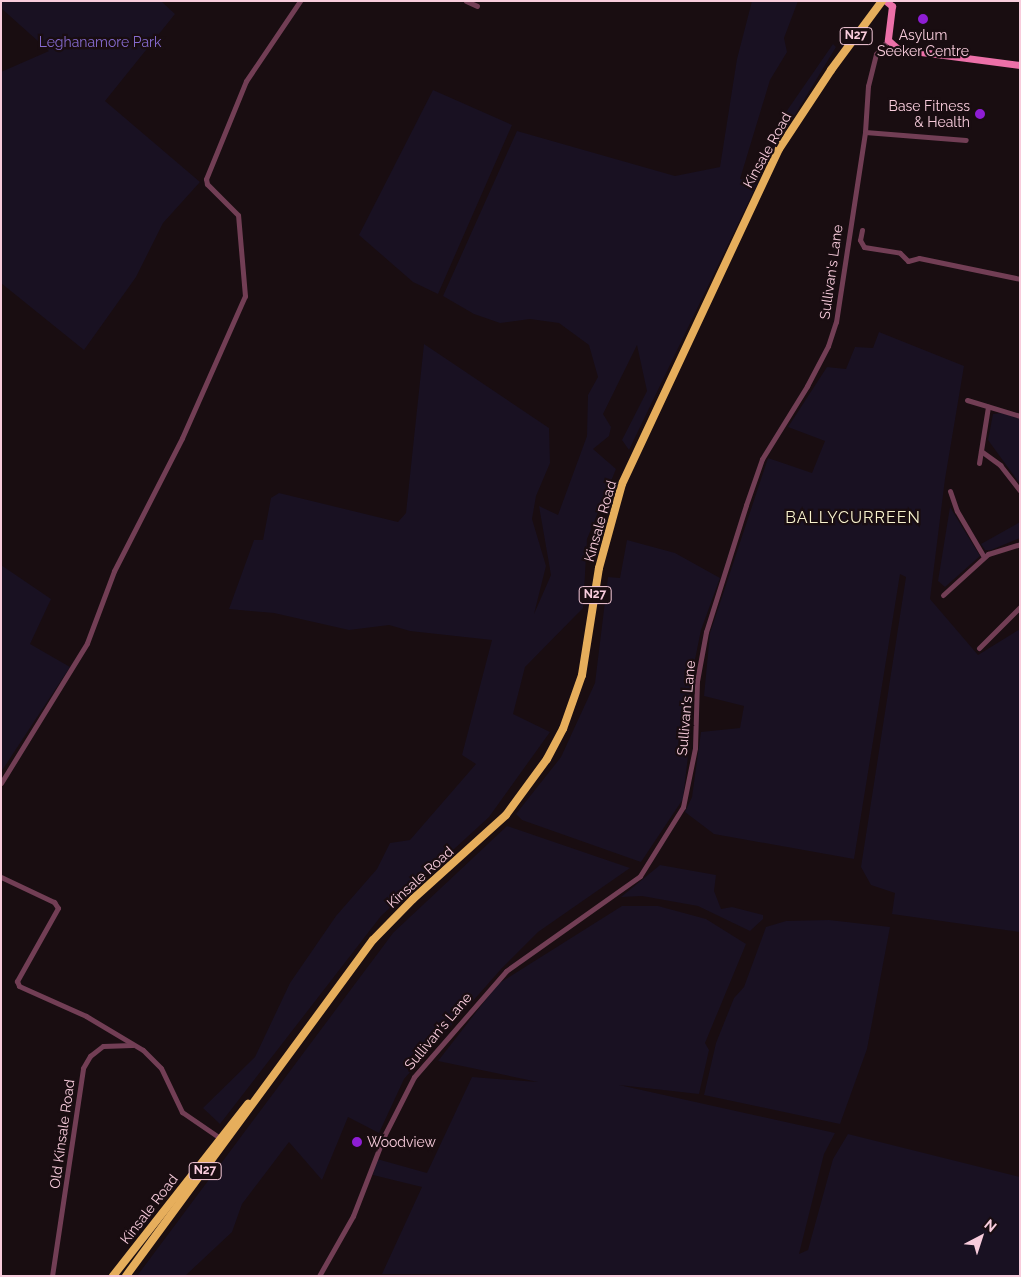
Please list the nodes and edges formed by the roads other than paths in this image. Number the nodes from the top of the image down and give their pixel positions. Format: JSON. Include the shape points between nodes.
{"nodes":[{"id":1,"x":300,"y":1,"type":"edge"},
{"id":2,"x":466,"y":1,"type":"edge"},
{"id":3,"x":882,"y":1,"type":"edge"},
{"id":4,"x":886,"y":1,"type":"edge"},
{"id":5,"x":476,"y":6,"type":"dead end"},
{"id":6,"x":888,"y":40,"type":"junction"},
{"id":7,"x":1020,"y":64,"type":"edge"},
{"id":8,"x":865,"y":132,"type":"junction"},
{"id":9,"x":966,"y":140,"type":"dead end"},
{"id":10,"x":862,"y":230,"type":"dead end"},
{"id":11,"x":1020,"y":279,"type":"edge"},
{"id":12,"x":968,"y":400,"type":"dead end"},
{"id":13,"x":988,"y":407,"type":"junction"},
{"id":14,"x":1020,"y":416,"type":"edge"},
{"id":15,"x":981,"y":451,"type":"junction"},
{"id":16,"x":979,"y":463,"type":"dead end"},
{"id":17,"x":950,"y":491,"type":"dead end"},
{"id":18,"x":1020,"y":491,"type":"edge"},
{"id":19,"x":1020,"y":544,"type":"edge"},
{"id":20,"x":984,"y":557,"type":"junction"},
{"id":21,"x":943,"y":595,"type":"dead end"},
{"id":22,"x":1020,"y":607,"type":"edge"},
{"id":23,"x":979,"y":648,"type":"dead end"},
{"id":24,"x":1,"y":783,"type":"edge"},
{"id":25,"x":1,"y":877,"type":"edge"},
{"id":26,"x":63,"y":900,"type":"dead end"},
{"id":27,"x":56,"y":905,"type":"junction"},
{"id":28,"x":135,"y":1045,"type":"junction"},
{"id":29,"x":281,"y":1064,"type":"junction"},
{"id":30,"x":220,"y":1138,"type":"junction"},
{"id":31,"x":52,"y":1276,"type":"edge"},
{"id":32,"x":113,"y":1276,"type":"edge"},
{"id":33,"x":126,"y":1276,"type":"edge"},
{"id":34,"x":320,"y":1276,"type":"edge"}],
"edges":[{"from":1,"to":24,"type":"street","via":[[246,81],[206,179],[206,184],[238,215],[245,296],[182,438],[114,571],[87,643]]},
{"from":2,"to":5,"type":"street"},
{"from":3,"to":29,"type":"highway","name":"Kinsale Road","number":"N27","via":[[779,149],[622,484],[599,568],[582,675],[563,729],[547,758],[506,815],[373,940]]},
{"from":4,"to":6,"type":"main road","via":[[892,6]]},
{"from":6,"to":7,"type":"main road","via":[[898,49],[940,57]]},
{"from":6,"to":8,"type":"street","name":"Sullivan's Lane","via":[[876,54],[864,113]]},
{"from":8,"to":9,"type":"street"},
{"from":8,"to":34,"type":"street","name":"Sullivan's Lane","via":[[836,322],[808,386],[762,459],[706,632],[697,681],[695,748],[683,807],[640,876],[506,971],[414,1077],[384,1136],[353,1216]]},
{"from":10,"to":11,"type":"street","via":[[860,240],[864,247],[900,253],[908,262],[918,258]]},
{"from":12,"to":13,"type":"street"},
{"from":13,"to":14,"type":"street"},
{"from":13,"to":15,"type":"street"},
{"from":15,"to":16,"type":"street"},
{"from":15,"to":18,"type":"street","via":[[1000,465]]},
{"from":17,"to":20,"type":"street","via":[[957,511]]},
{"from":19,"to":20,"type":"street"},
{"from":20,"to":21,"type":"street"},
{"from":22,"to":23,"type":"street"},
{"from":25,"to":27,"type":"street"},
{"from":26,"to":27,"type":"street"},
{"from":27,"to":28,"type":"street","via":[[56,914],[17,981],[19,986],[86,1016]]},
{"from":28,"to":30,"type":"street","via":[[158,1064],[182,1112]]},
{"from":28,"to":31,"type":"street","name":"Old Kinsale Road","via":[[103,1046],[90,1056],[84,1067]]},
{"from":29,"to":30,"type":"highway","name":"Kinsale Road","number":"N27"},
{"from":29,"to":33,"type":"highway","name":"Kinsale Road","number":"N27","via":[[228,1141]]},
{"from":30,"to":32,"type":"highway","name":"Kinsale Road","number":"N27"}]}
